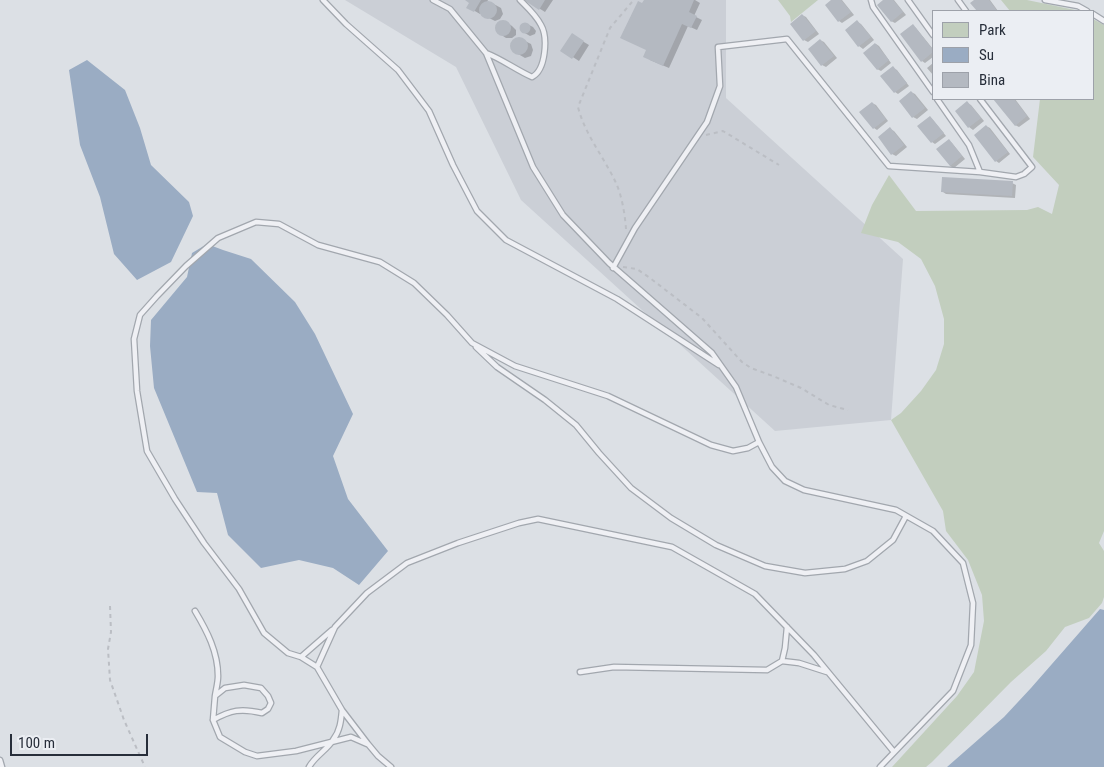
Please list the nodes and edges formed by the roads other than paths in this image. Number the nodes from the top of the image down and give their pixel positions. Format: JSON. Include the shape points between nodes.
{"nodes":[{"id":1,"x":323,"y":0,"type":"edge"},
{"id":2,"x":433,"y":0,"type":"edge"},
{"id":3,"x":520,"y":0,"type":"edge"},
{"id":4,"x":871,"y":0,"type":"edge"},
{"id":5,"x":908,"y":0,"type":"edge"},
{"id":6,"x":1045,"y":0,"type":"edge"},
{"id":7,"x":1085,"y":10,"type":"edge"},
{"id":8,"x":932,"y":34,"type":"edge"},
{"id":9,"x":486,"y":53,"type":"junction"},
{"id":10,"x":932,"y":91,"type":"edge"},
{"id":11,"x":938,"y":100,"type":"edge"},
{"id":12,"x":981,"y":100,"type":"edge"},
{"id":13,"x":980,"y":172,"type":"junction"},
{"id":14,"x":614,"y":268,"type":"junction"},
{"id":15,"x":472,"y":343,"type":"junction"},
{"id":16,"x":722,"y":367,"type":"junction"},
{"id":17,"x":759,"y":442,"type":"junction"},
{"id":18,"x":906,"y":516,"type":"junction"},
{"id":19,"x":195,"y":611,"type":"dead end"},
{"id":20,"x":335,"y":627,"type":"junction"},
{"id":21,"x":786,"y":627,"type":"junction"},
{"id":22,"x":301,"y":657,"type":"junction"},
{"id":23,"x":782,"y":661,"type":"junction"},
{"id":24,"x":317,"y":667,"type":"junction"},
{"id":25,"x":580,"y":672,"type":"dead end"},
{"id":26,"x":828,"y":672,"type":"junction"},
{"id":27,"x":215,"y":696,"type":"junction"},
{"id":28,"x":342,"y":710,"type":"junction"},
{"id":29,"x":213,"y":720,"type":"junction"},
{"id":30,"x":333,"y":741,"type":"junction"},
{"id":31,"x":368,"y":744,"type":"junction"},
{"id":32,"x":894,"y":752,"type":"junction"},
{"id":33,"x":0,"y":760,"type":"edge"},
{"id":34,"x":2,"y":767,"type":"edge"},
{"id":35,"x":309,"y":767,"type":"edge"},
{"id":36,"x":391,"y":767,"type":"edge"},
{"id":37,"x":880,"y":767,"type":"edge"}],
"edges":[{"from":1,"to":16,"type":"lane","via":[[398,70],[429,111],[477,211],[506,240],[617,299]]},
{"from":2,"to":9,"type":"lane","via":[[450,9]]},
{"from":3,"to":9,"type":"lane","via":[[543,27],[546,46],[539,70],[532,76]]},
{"from":4,"to":10,"type":"lane"},
{"from":5,"to":8,"type":"lane"},
{"from":6,"to":7,"type":"lane"},
{"from":9,"to":14,"type":"lane","via":[[533,167],[563,215]]},
{"from":11,"to":13,"type":"lane","via":[[970,145]]},
{"from":12,"to":13,"type":"lane","via":[[1032,167],[1016,177]]},
{"from":13,"to":14,"type":"lane","via":[[890,166],[787,39],[718,47],[720,86],[707,122],[635,228]]},
{"from":14,"to":16,"type":"lane","via":[[712,353]]},
{"from":15,"to":17,"type":"lane","via":[[515,366],[608,396],[710,445],[733,451]]},
{"from":15,"to":18,"type":"lane","via":[[497,367],[576,425],[631,488],[671,518],[716,545],[765,566],[805,573],[845,569],[867,561],[893,540]]},
{"from":15,"to":22,"type":"lane","via":[[414,282],[380,262],[318,245],[279,224],[256,222],[218,238],[186,266],[140,315],[134,339],[137,391],[147,451],[204,543],[239,589],[264,633],[288,653]]},
{"from":16,"to":17,"type":"lane","via":[[736,387]]},
{"from":17,"to":18,"type":"lane","via":[[772,467],[785,481],[804,490],[896,510]]},
{"from":18,"to":32,"type":"lane","via":[[933,531],[963,563],[973,603],[971,645],[953,691]]},
{"from":19,"to":27,"type":"lane","via":[[215,652],[218,677]]},
{"from":20,"to":21,"type":"lane","via":[[367,593],[407,563],[458,543],[538,519],[672,547],[755,594]]},
{"from":20,"to":22,"type":"lane"},
{"from":20,"to":24,"type":"lane"},
{"from":21,"to":23,"type":"lane"},
{"from":21,"to":26,"type":"lane"},
{"from":22,"to":24,"type":"lane"},
{"from":23,"to":25,"type":"lane","via":[[767,670],[614,668]]},
{"from":23,"to":26,"type":"lane"},
{"from":24,"to":28,"type":"lane"},
{"from":26,"to":32,"type":"lane"},
{"from":27,"to":29,"type":"lane"},
{"from":27,"to":29,"type":"lane","via":[[225,688],[244,685],[261,688],[271,703],[262,713],[232,711]]},
{"from":28,"to":30,"type":"lane"},
{"from":28,"to":31,"type":"lane"},
{"from":29,"to":30,"type":"lane","via":[[220,737],[257,756],[296,751]]},
{"from":30,"to":31,"type":"lane","via":[[351,736]]},
{"from":30,"to":35,"type":"lane"},
{"from":31,"to":36,"type":"lane"},
{"from":32,"to":37,"type":"lane"},
{"from":33,"to":34,"type":"lane"}]}
